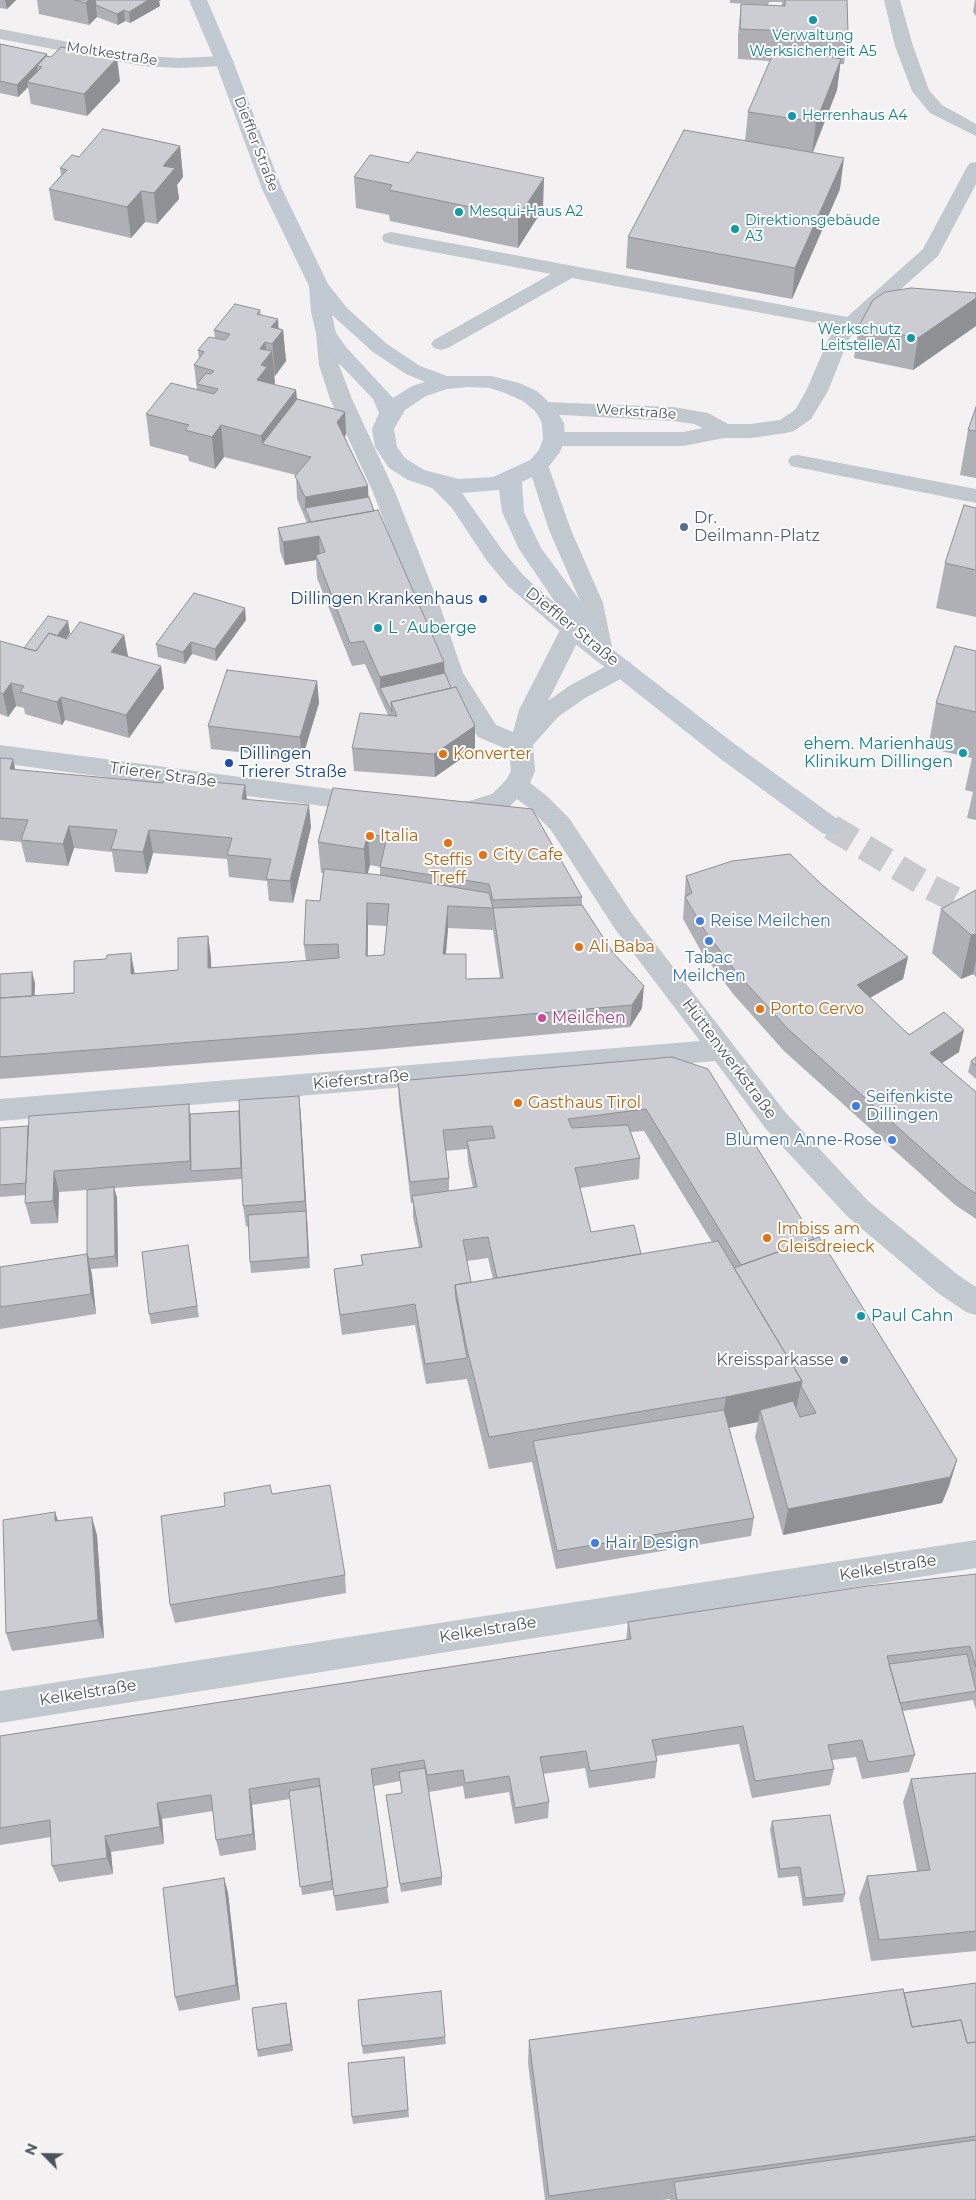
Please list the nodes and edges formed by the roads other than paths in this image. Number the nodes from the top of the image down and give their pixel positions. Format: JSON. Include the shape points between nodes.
{"nodes":[{"id":1,"x":198,"y":0,"type":"edge"},
{"id":2,"x":892,"y":0,"type":"edge"},
{"id":3,"x":0,"y":34,"type":"edge"},
{"id":4,"x":224,"y":61,"type":"junction"},
{"id":5,"x":976,"y":131,"type":"edge"},
{"id":6,"x":976,"y":167,"type":"edge"},
{"id":7,"x":391,"y":238,"type":"dead end"},
{"id":8,"x":570,"y":271,"type":"junction"},
{"id":9,"x":319,"y":286,"type":"junction"},
{"id":10,"x":846,"y":331,"type":"junction"},
{"id":11,"x":326,"y":333,"type":"junction"},
{"id":12,"x":440,"y":344,"type":"dead end"},
{"id":13,"x":445,"y":383,"type":"junction"},
{"id":14,"x":544,"y":408,"type":"junction"},
{"id":15,"x":390,"y":413,"type":"junction"},
{"id":16,"x":724,"y":431,"type":"junction"},
{"id":17,"x":554,"y":439,"type":"junction"},
{"id":18,"x":798,"y":461,"type":"dead end"},
{"id":19,"x":538,"y":465,"type":"junction"},
{"id":20,"x":511,"y":479,"type":"junction"},
{"id":21,"x":440,"y":483,"type":"junction"},
{"id":22,"x":976,"y":496,"type":"edge"},
{"id":23,"x":578,"y":626,"type":"junction"},
{"id":24,"x":601,"y":647,"type":"junction"},
{"id":25,"x":622,"y":668,"type":"junction"},
{"id":26,"x":521,"y":745,"type":"junction"},
{"id":27,"x":0,"y":754,"type":"edge"},
{"id":28,"x":516,"y":786,"type":"junction"},
{"id":29,"x":393,"y":806,"type":"edge"},
{"id":30,"x":431,"y":809,"type":"edge"},
{"id":31,"x":831,"y":827,"type":"tunnel mouth"},
{"id":32,"x":722,"y":1050,"type":"junction"},
{"id":33,"x":0,"y":1110,"type":"edge"},
{"id":34,"x":976,"y":1303,"type":"edge"},
{"id":35,"x":976,"y":1554,"type":"edge"},
{"id":36,"x":0,"y":1706,"type":"edge"}],
"edges":[{"from":1,"to":4,"type":"main road","name":"Dieffler Straße"},
{"from":2,"to":5,"type":"lane","via":[[920,91],[936,109]]},
{"from":3,"to":4,"type":"street","name":"Moltkestraße","via":[[143,61]]},
{"from":4,"to":9,"type":"main road","name":"Dieffler Straße","via":[[272,189]]},
{"from":6,"to":10,"type":"lane","via":[[931,252]]},
{"from":7,"to":8,"type":"lane"},
{"from":8,"to":10,"type":"lane"},
{"from":8,"to":12,"type":"lane"},
{"from":9,"to":11,"type":"main road","name":"Dieffler Straße","via":[[320,312]]},
{"from":9,"to":13,"type":"main road","name":"Dieffler Straße","via":[[340,312],[380,348],[413,370]]},
{"from":10,"to":16,"type":"street","name":"Werkstraße","via":[[802,414],[786,426]]},
{"from":11,"to":15,"type":"main road","name":"Dieffler Straße","via":[[338,351],[382,396]]},
{"from":11,"to":26,"type":"street","name":"Dieffler Straße","via":[[329,365],[341,399],[384,492],[451,674],[487,731]]},
{"from":13,"to":14,"type":"main road","via":[[491,382],[530,396]]},
{"from":13,"to":15,"type":"main road","via":[[407,397]]},
{"from":14,"to":16,"type":"street","name":"Werkstraße","via":[[673,414],[700,418]]},
{"from":14,"to":17,"type":"main road","via":[[553,423]]},
{"from":15,"to":21,"type":"main road","via":[[383,430],[386,447],[397,462],[410,471]]},
{"from":16,"to":17,"type":"street","name":"Werkstraße","via":[[683,440]]},
{"from":17,"to":19,"type":"main road"},
{"from":18,"to":22,"type":"lane"},
{"from":19,"to":20,"type":"main road"},
{"from":19,"to":24,"type":"lane","via":[[560,530],[592,603]]},
{"from":20,"to":21,"type":"main road","via":[[476,486]]},
{"from":20,"to":23,"type":"main road","name":"Dieffler Straße","via":[[513,512],[530,548]]},
{"from":21,"to":23,"type":"main road","name":"Dieffler Straße","via":[[460,503],[516,581]]},
{"from":23,"to":24,"type":"main road","name":"Dieffler Straße"},
{"from":23,"to":25,"type":"main road","name":"Dieffler Straße"},
{"from":23,"to":26,"type":"street","via":[[530,710]]},
{"from":24,"to":25,"type":"main road","name":"Dieffler Straße"},
{"from":25,"to":26,"type":"street","via":[[550,711]]},
{"from":25,"to":31,"type":"main road"},
{"from":26,"to":28,"type":"street","via":[[523,771]]},
{"from":27,"to":29,"type":"street","name":"Trierer Straße"},
{"from":28,"to":30,"type":"street","via":[[501,800],[469,810]]},
{"from":28,"to":32,"type":"street","name":"Hüttenwerkstraße","via":[[560,824],[624,922]]},
{"from":32,"to":33,"type":"street","name":"Kieferstraße"},
{"from":32,"to":34,"type":"street","name":"Hüttenwerkstraße","via":[[776,1122],[858,1209],[948,1284]]},
{"from":35,"to":36,"type":"street","name":"Kelkelstraße"}]}
